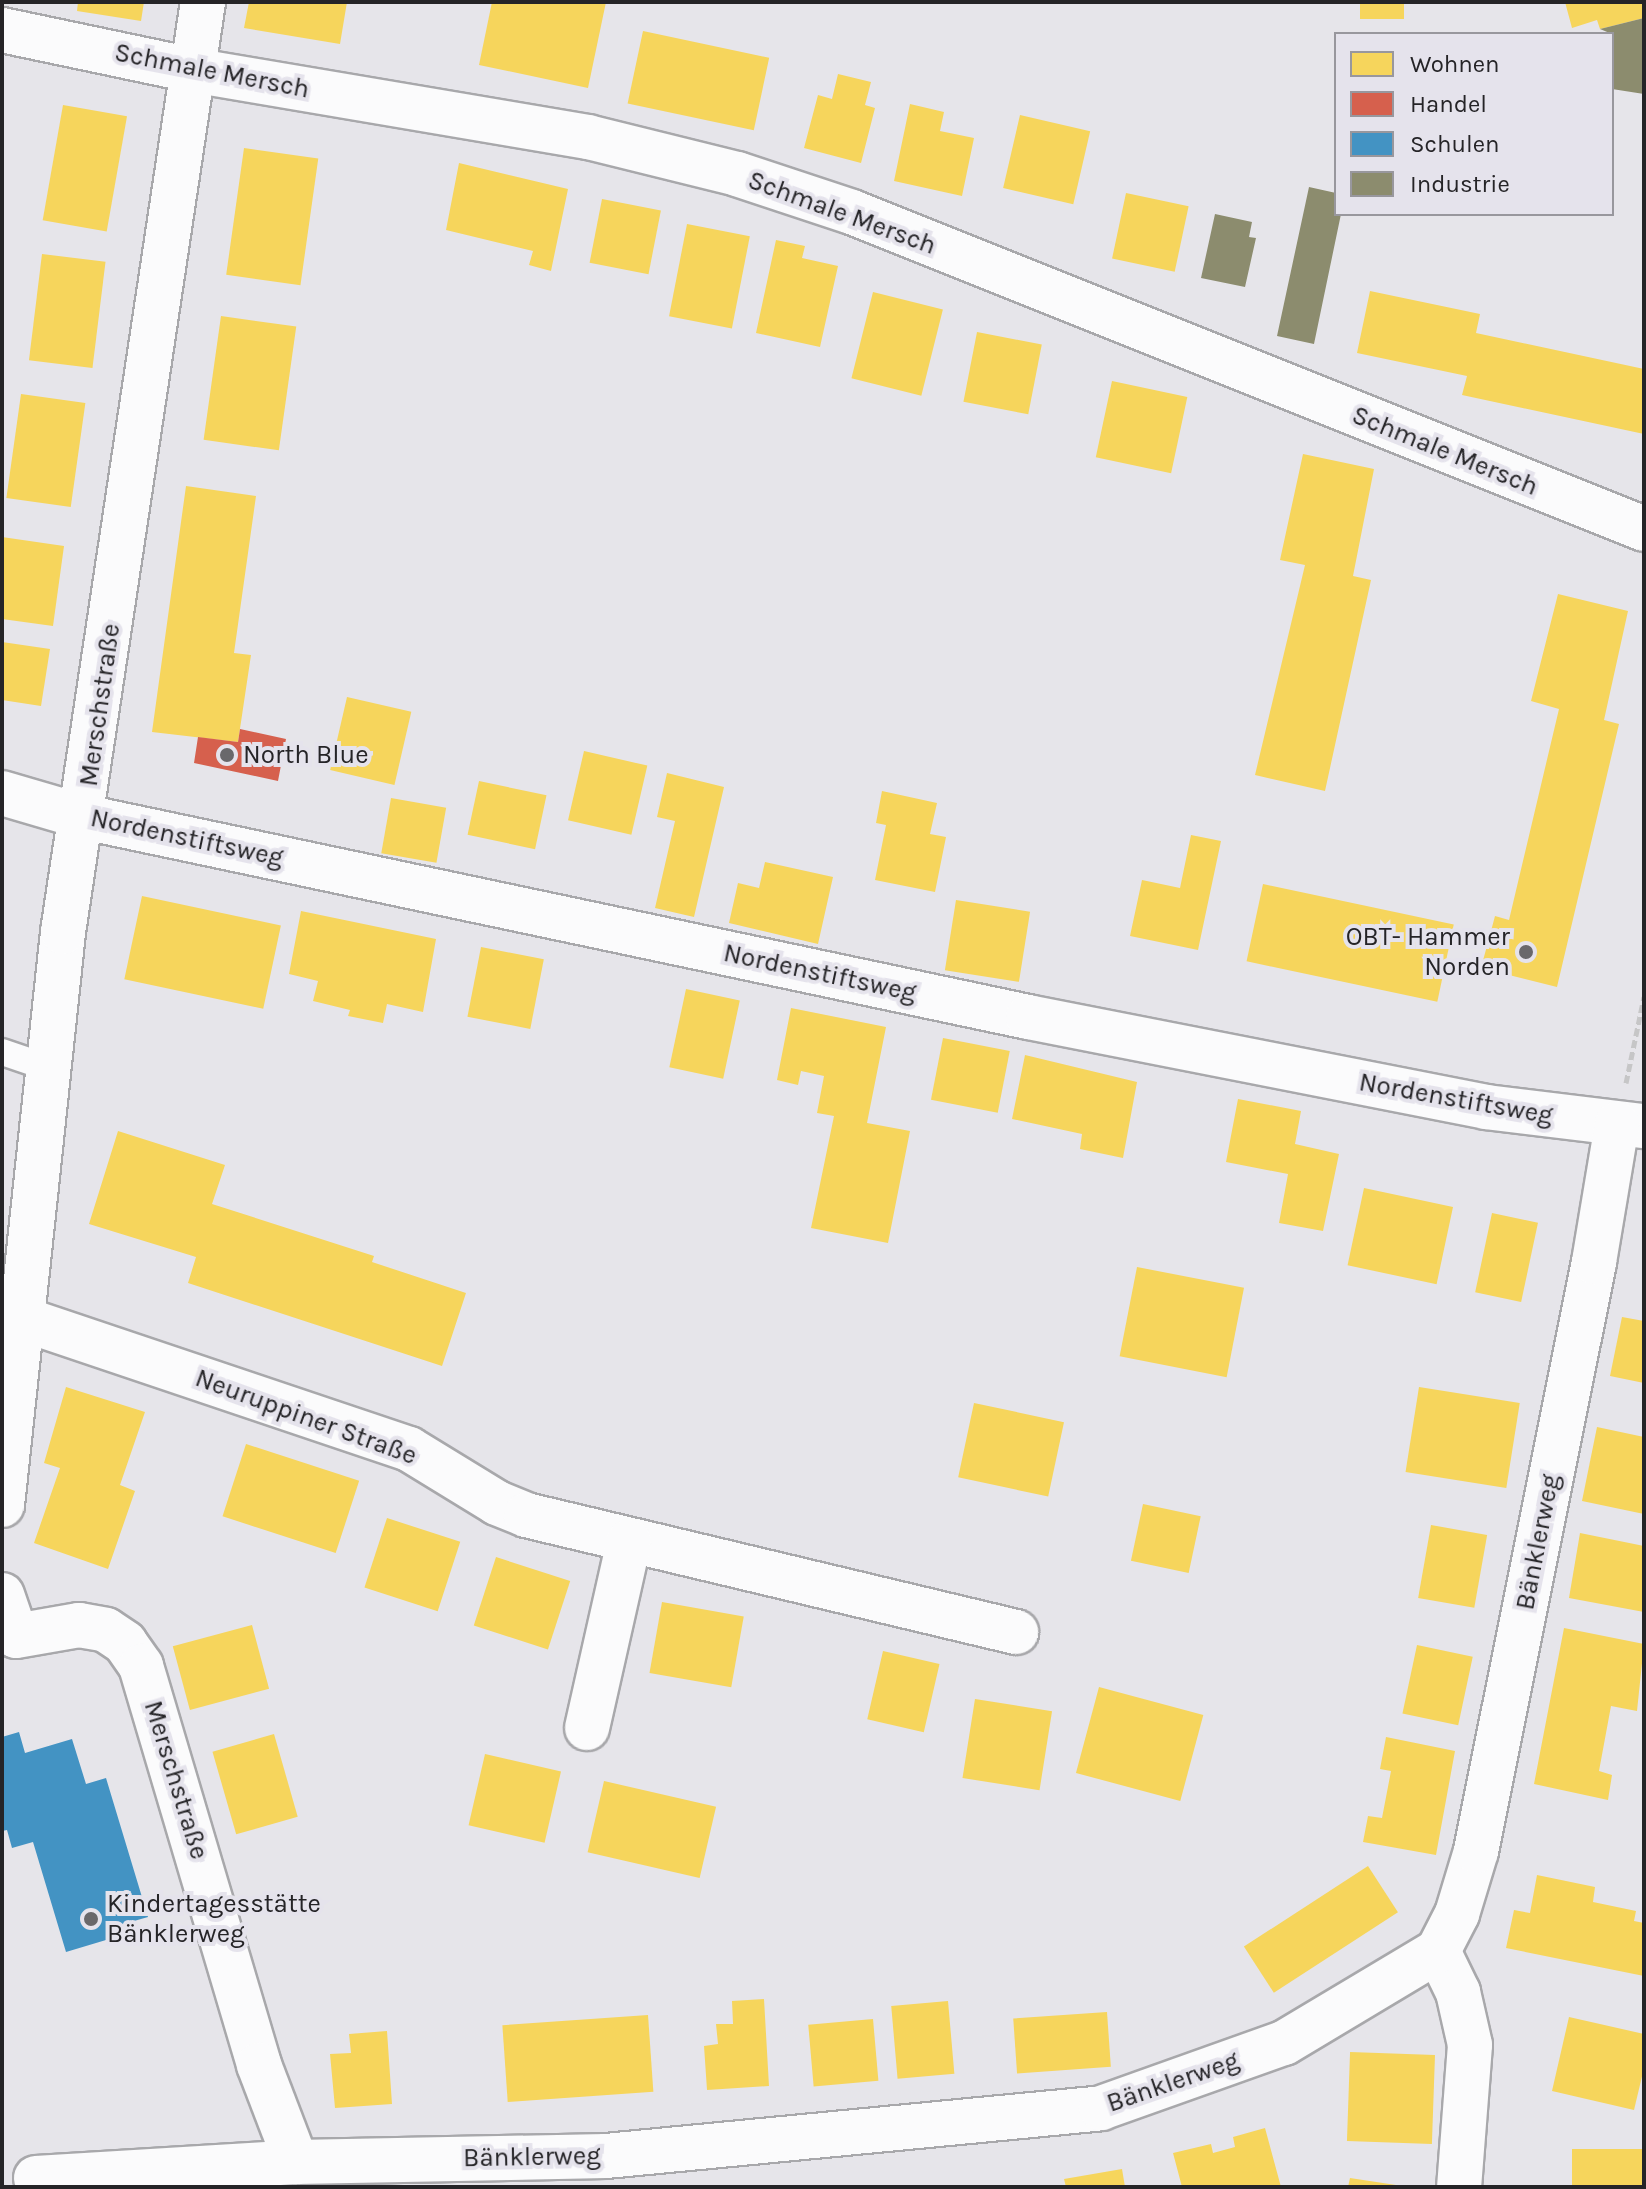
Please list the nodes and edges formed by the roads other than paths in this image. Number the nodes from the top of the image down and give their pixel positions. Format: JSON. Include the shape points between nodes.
{"nodes":[{"id":1,"x":203,"y":2,"type":"edge"},
{"id":2,"x":2,"y":30,"type":"edge"},
{"id":3,"x":192,"y":70,"type":"junction"},
{"id":4,"x":1644,"y":529,"type":"edge"},
{"id":5,"x":2,"y":793,"type":"edge"},
{"id":6,"x":84,"y":817,"type":"junction"},
{"id":7,"x":2,"y":1052,"type":"edge"},
{"id":8,"x":49,"y":1068,"type":"junction"},
{"id":9,"x":1630,"y":1125,"type":"edge"},
{"id":10,"x":23,"y":1319,"type":"junction"},
{"id":11,"x":9,"y":1364,"type":"edge"},
{"id":12,"x":2,"y":1505,"type":"edge"},
{"id":13,"x":629,"y":1542,"type":"junction"},
{"id":14,"x":2,"y":1595,"type":"edge"},
{"id":15,"x":1016,"y":1632,"type":"dead end"},
{"id":16,"x":9,"y":1638,"type":"edge"},
{"id":17,"x":587,"y":1728,"type":"dead end"},
{"id":18,"x":1438,"y":1951,"type":"junction"},
{"id":19,"x":296,"y":2162,"type":"junction"},
{"id":20,"x":607,"y":2172,"type":"edge"},
{"id":21,"x":36,"y":2178,"type":"dead end"},
{"id":22,"x":1459,"y":2187,"type":"edge"}],
"edges":[{"from":1,"to":3,"type":"street","name":"Merschstraße"},
{"from":2,"to":3,"type":"street","name":"Schmale Mersch"},
{"from":3,"to":4,"type":"street","name":"Schmale Mersch","via":[[588,137],[737,174],[852,212]]},
{"from":3,"to":6,"type":"street","name":"Merschstraße"},
{"from":5,"to":6,"type":"street","name":"Nordenstiftsweg"},
{"from":6,"to":8,"type":"street","name":"Merschstraße","via":[[63,932]]},
{"from":6,"to":9,"type":"street","name":"Nordenstiftsweg","via":[[1028,1017],[1486,1107]]},
{"from":7,"to":8,"type":"lane"},
{"from":8,"to":10,"type":"street","name":"Merschstraße"},
{"from":9,"to":18,"type":"street","name":"Bänklerweg","via":[[1594,1262],[1476,1851],[1457,1914]]},
{"from":10,"to":11,"type":"street","name":"Merschstraße"},
{"from":10,"to":13,"type":"street","name":"Neuruppiner Straße","via":[[409,1449],[497,1503]]},
{"from":11,"to":12,"type":"street","name":"Merschstraße"},
{"from":13,"to":15,"type":"street","name":"Neuruppiner Straße"},
{"from":13,"to":17,"type":"street"},
{"from":14,"to":16,"type":"street","name":"Merschstraße"},
{"from":16,"to":19,"type":"street","name":"Merschstraße","via":[[79,1625],[106,1630],[125,1643],[141,1666],[259,2065]]},
{"from":18,"to":20,"type":"street","name":"Bänklerweg","via":[[1284,2043],[1101,2108]]},
{"from":18,"to":22,"type":"street","via":[[1458,1992],[1470,2045]]},
{"from":19,"to":20,"type":"street","name":"Bänklerweg"},
{"from":19,"to":21,"type":"street","name":"Bänklerweg"}]}
